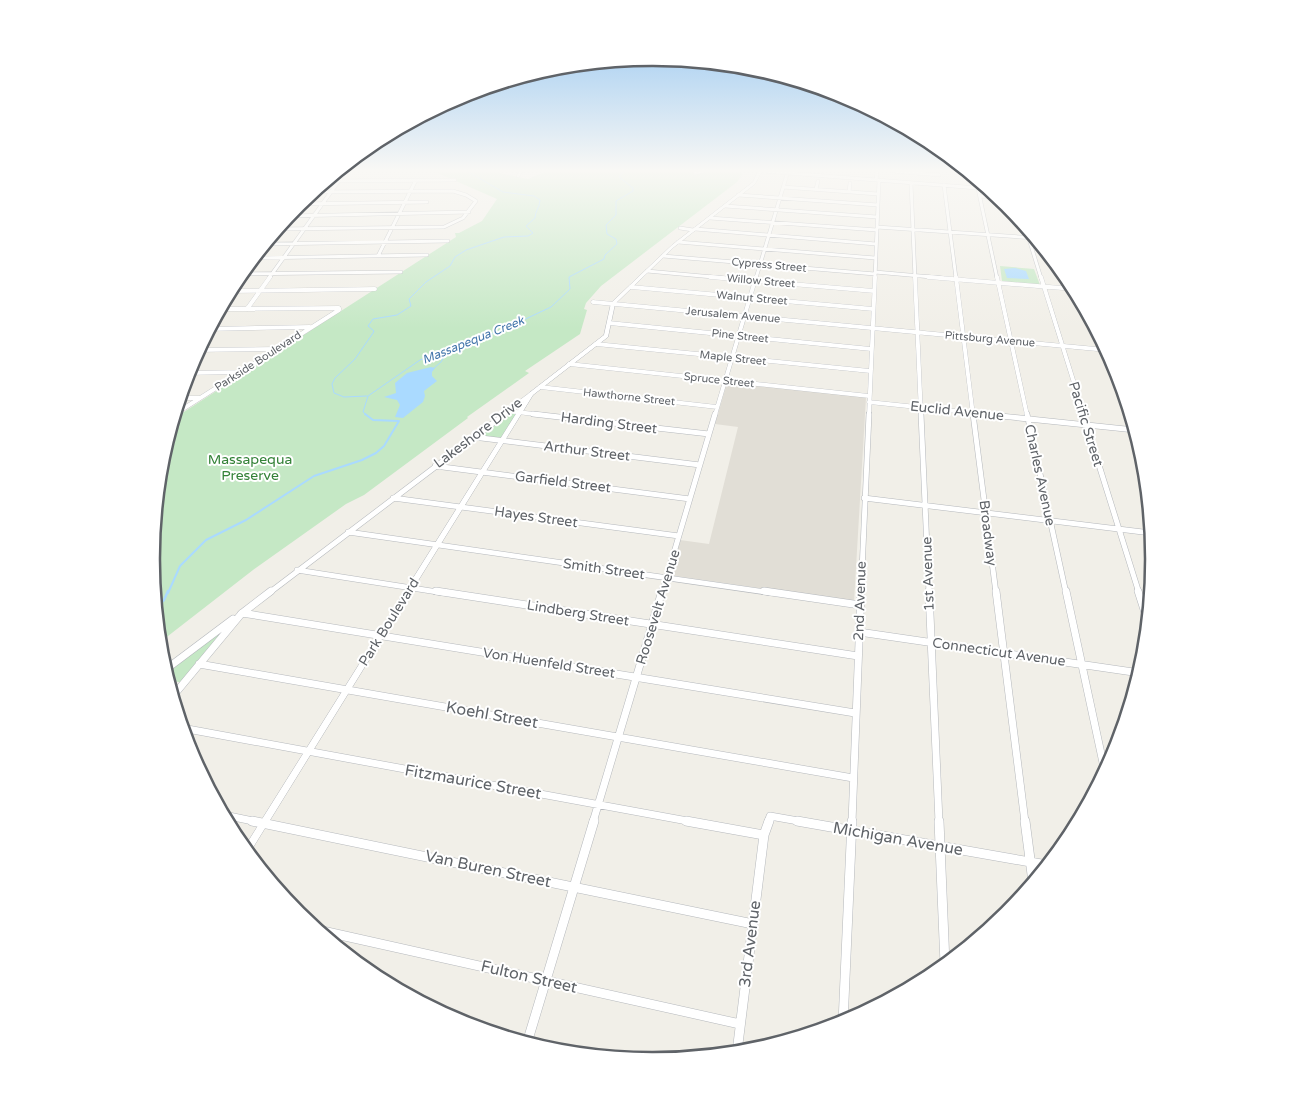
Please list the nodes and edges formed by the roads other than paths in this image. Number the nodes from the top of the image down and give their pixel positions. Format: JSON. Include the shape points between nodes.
{"nodes":[{"id":1,"x":308,"y":223,"type":"edge"},
{"id":2,"x":395,"y":223,"type":"edge"},
{"id":3,"x":454,"y":223,"type":"edge"},
{"id":4,"x":703,"y":223,"type":"edge"},
{"id":5,"x":773,"y":223,"type":"edge"},
{"id":6,"x":793,"y":223,"type":"edge"},
{"id":7,"x":877,"y":223,"type":"edge"},
{"id":8,"x":913,"y":223,"type":"edge"},
{"id":9,"x":948,"y":223,"type":"edge"},
{"id":10,"x":986,"y":223,"type":"edge"},
{"id":11,"x":392,"y":228,"type":"junction"},
{"id":12,"x":680,"y":228,"type":"dead end"},
{"id":13,"x":877,"y":228,"type":"junction"},
{"id":14,"x":304,"y":229,"type":"junction"},
{"id":15,"x":913,"y":229,"type":"junction"},
{"id":16,"x":286,"y":230,"type":"edge"},
{"id":17,"x":694,"y":230,"type":"junction"},
{"id":18,"x":950,"y":232,"type":"junction"},
{"id":19,"x":769,"y":235,"type":"junction"},
{"id":20,"x":988,"y":235,"type":"junction"},
{"id":21,"x":1026,"y":238,"type":"edge"},
{"id":22,"x":448,"y":240,"type":"dead end"},
{"id":23,"x":385,"y":242,"type":"junction"},
{"id":24,"x":678,"y":242,"type":"junction"},
{"id":25,"x":1029,"y":242,"type":"edge"},
{"id":26,"x":294,"y":243,"type":"junction"},
{"id":27,"x":274,"y":244,"type":"edge"},
{"id":28,"x":876,"y":244,"type":"junction"},
{"id":29,"x":764,"y":249,"type":"junction"},
{"id":30,"x":378,"y":256,"type":"junction"},
{"id":31,"x":427,"y":256,"type":"dead end"},
{"id":32,"x":663,"y":256,"type":"junction"},
{"id":33,"x":263,"y":258,"type":"edge"},
{"id":34,"x":284,"y":258,"type":"junction"},
{"id":35,"x":875,"y":258,"type":"junction"},
{"id":36,"x":760,"y":264,"type":"junction"},
{"id":37,"x":647,"y":271,"type":"junction"},
{"id":38,"x":401,"y":272,"type":"dead end"},
{"id":39,"x":875,"y":273,"type":"junction"},
{"id":40,"x":251,"y":274,"type":"edge"},
{"id":41,"x":272,"y":274,"type":"junction"},
{"id":42,"x":915,"y":276,"type":"junction"},
{"id":43,"x":956,"y":279,"type":"junction"},
{"id":44,"x":755,"y":280,"type":"junction"},
{"id":45,"x":998,"y":282,"type":"junction"},
{"id":46,"x":1044,"y":286,"type":"junction"},
{"id":47,"x":631,"y":287,"type":"junction"},
{"id":48,"x":1064,"y":288,"type":"edge"},
{"id":49,"x":375,"y":289,"type":"dead end"},
{"id":50,"x":239,"y":291,"type":"edge"},
{"id":51,"x":260,"y":291,"type":"junction"},
{"id":52,"x":874,"y":291,"type":"junction"},
{"id":53,"x":750,"y":298,"type":"junction"},
{"id":54,"x":593,"y":302,"type":"dead end"},
{"id":55,"x":614,"y":304,"type":"junction"},
{"id":56,"x":873,"y":308,"type":"junction"},
{"id":57,"x":247,"y":309,"type":"junction"},
{"id":58,"x":228,"y":310,"type":"edge"},
{"id":59,"x":744,"y":316,"type":"junction"},
{"id":60,"x":609,"y":323,"type":"junction"},
{"id":61,"x":311,"y":327,"type":"junction"},
{"id":62,"x":872,"y":328,"type":"junction"},
{"id":63,"x":218,"y":329,"type":"edge"},
{"id":64,"x":918,"y":332,"type":"junction"},
{"id":65,"x":738,"y":336,"type":"junction"},
{"id":66,"x":963,"y":336,"type":"junction"},
{"id":67,"x":1011,"y":341,"type":"junction"},
{"id":68,"x":596,"y":344,"type":"junction"},
{"id":69,"x":1062,"y":346,"type":"junction"},
{"id":70,"x":278,"y":349,"type":"junction"},
{"id":71,"x":872,"y":349,"type":"junction"},
{"id":72,"x":1098,"y":349,"type":"edge"},
{"id":73,"x":207,"y":350,"type":"edge"},
{"id":74,"x":732,"y":358,"type":"junction"},
{"id":75,"x":569,"y":364,"type":"junction"},
{"id":76,"x":870,"y":371,"type":"junction"},
{"id":77,"x":243,"y":372,"type":"junction"},
{"id":78,"x":196,"y":373,"type":"edge"},
{"id":79,"x":725,"y":381,"type":"junction"},
{"id":80,"x":540,"y":387,"type":"junction"},
{"id":81,"x":531,"y":394,"type":"junction"},
{"id":82,"x":187,"y":398,"type":"edge"},
{"id":83,"x":201,"y":398,"type":"junction"},
{"id":84,"x":869,"y":399,"type":"junction"},
{"id":85,"x":717,"y":407,"type":"junction"},
{"id":86,"x":921,"y":407,"type":"junction"},
{"id":87,"x":184,"y":409,"type":"edge"},
{"id":88,"x":508,"y":411,"type":"junction"},
{"id":89,"x":520,"y":412,"type":"junction"},
{"id":90,"x":973,"y":413,"type":"junction"},
{"id":91,"x":1028,"y":418,"type":"junction"},
{"id":92,"x":1086,"y":425,"type":"junction"},
{"id":93,"x":1127,"y":429,"type":"edge"},
{"id":94,"x":709,"y":434,"type":"junction"},
{"id":95,"x":473,"y":437,"type":"junction"},
{"id":96,"x":502,"y":441,"type":"junction"},
{"id":97,"x":700,"y":465,"type":"junction"},
{"id":98,"x":435,"y":466,"type":"junction"},
{"id":99,"x":482,"y":472,"type":"junction"},
{"id":100,"x":393,"y":498,"type":"junction"},
{"id":101,"x":864,"y":498,"type":"junction"},
{"id":102,"x":690,"y":499,"type":"junction"},
{"id":103,"x":925,"y":506,"type":"junction"},
{"id":104,"x":461,"y":507,"type":"junction"},
{"id":105,"x":986,"y":513,"type":"junction"},
{"id":106,"x":1050,"y":521,"type":"junction"},
{"id":107,"x":1119,"y":529,"type":"junction"},
{"id":108,"x":348,"y":532,"type":"junction"},
{"id":109,"x":1144,"y":532,"type":"edge"},
{"id":110,"x":679,"y":536,"type":"junction"},
{"id":111,"x":437,"y":545,"type":"junction"},
{"id":112,"x":297,"y":570,"type":"junction"},
{"id":113,"x":666,"y":578,"type":"junction"},
{"id":114,"x":410,"y":588,"type":"junction"},
{"id":115,"x":860,"y":605,"type":"junction"},
{"id":116,"x":1143,"y":605,"type":"edge"},
{"id":117,"x":242,"y":613,"type":"junction"},
{"id":118,"x":652,"y":624,"type":"junction"},
{"id":119,"x":859,"y":632,"type":"junction"},
{"id":120,"x":380,"y":636,"type":"junction"},
{"id":121,"x":931,"y":642,"type":"junction"},
{"id":122,"x":1004,"y":653,"type":"junction"},
{"id":123,"x":858,"y":656,"type":"junction"},
{"id":124,"x":199,"y":664,"type":"junction"},
{"id":125,"x":1081,"y":664,"type":"junction"},
{"id":126,"x":172,"y":665,"type":"edge"},
{"id":127,"x":1132,"y":672,"type":"edge"},
{"id":128,"x":636,"y":677,"type":"junction"},
{"id":129,"x":178,"y":690,"type":"edge"},
{"id":130,"x":347,"y":690,"type":"junction"},
{"id":131,"x":856,"y":713,"type":"junction"},
{"id":132,"x":190,"y":730,"type":"edge"},
{"id":133,"x":618,"y":737,"type":"junction"},
{"id":134,"x":308,"y":752,"type":"junction"},
{"id":135,"x":1102,"y":760,"type":"edge"},
{"id":136,"x":853,"y":778,"type":"junction"},
{"id":137,"x":598,"y":805,"type":"junction"},
{"id":138,"x":233,"y":817,"type":"edge"},
{"id":139,"x":264,"y":823,"type":"junction"},
{"id":140,"x":851,"y":830,"type":"junction"},
{"id":141,"x":764,"y":836,"type":"junction"},
{"id":142,"x":251,"y":844,"type":"edge"},
{"id":143,"x":940,"y":846,"type":"junction"},
{"id":144,"x":1031,"y":862,"type":"junction"},
{"id":145,"x":1039,"y":864,"type":"edge"},
{"id":146,"x":1032,"y":873,"type":"edge"},
{"id":147,"x":574,"y":887,"type":"junction"},
{"id":148,"x":753,"y":924,"type":"junction"},
{"id":149,"x":333,"y":933,"type":"edge"},
{"id":150,"x":945,"y":955,"type":"edge"},
{"id":151,"x":546,"y":981,"type":"junction"},
{"id":152,"x":843,"y":1013,"type":"edge"},
{"id":153,"x":740,"y":1024,"type":"junction"},
{"id":154,"x":529,"y":1036,"type":"edge"},
{"id":155,"x":737,"y":1044,"type":"edge"}],
"edges":[{"from":1,"to":14,"type":"street"},
{"from":2,"to":11,"type":"street"},
{"from":3,"to":11,"type":"street"},
{"from":4,"to":17,"type":"street"},
{"from":5,"to":19,"type":"street","name":"Roosevelt Avenue"},
{"from":6,"to":13,"type":"street"},
{"from":7,"to":13,"type":"street","name":"2nd Avenue"},
{"from":8,"to":15,"type":"street","name":"1st Avenue"},
{"from":9,"to":18,"type":"street","name":"Broadway"},
{"from":10,"to":20,"type":"street","name":"Charles Avenue"},
{"from":11,"to":14,"type":"street"},
{"from":11,"to":23,"type":"street"},
{"from":12,"to":17,"type":"street"},
{"from":13,"to":15,"type":"street"},
{"from":13,"to":28,"type":"street","name":"2nd Avenue"},
{"from":14,"to":16,"type":"street"},
{"from":14,"to":26,"type":"street"},
{"from":15,"to":18,"type":"street"},
{"from":15,"to":42,"type":"street","name":"1st Avenue"},
{"from":17,"to":19,"type":"street"},
{"from":17,"to":24,"type":"street"},
{"from":18,"to":20,"type":"street"},
{"from":18,"to":43,"type":"street","name":"Broadway"},
{"from":19,"to":28,"type":"street"},
{"from":19,"to":29,"type":"street","name":"Roosevelt Avenue"},
{"from":20,"to":21,"type":"street"},
{"from":20,"to":45,"type":"street","name":"Charles Avenue"},
{"from":22,"to":23,"type":"street"},
{"from":23,"to":26,"type":"street"},
{"from":23,"to":30,"type":"street"},
{"from":24,"to":29,"type":"street"},
{"from":24,"to":32,"type":"street"},
{"from":25,"to":46,"type":"street","name":"Pacific Street"},
{"from":26,"to":27,"type":"street"},
{"from":26,"to":34,"type":"street"},
{"from":28,"to":35,"type":"street","name":"2nd Avenue"},
{"from":29,"to":35,"type":"street"},
{"from":29,"to":36,"type":"street","name":"Roosevelt Avenue"},
{"from":30,"to":31,"type":"street"},
{"from":30,"to":34,"type":"street"},
{"from":32,"to":36,"type":"street","name":"Cypress Street"},
{"from":32,"to":37,"type":"street"},
{"from":33,"to":34,"type":"street"},
{"from":34,"to":41,"type":"street"},
{"from":35,"to":39,"type":"street","name":"2nd Avenue"},
{"from":36,"to":39,"type":"street","name":"Cypress Street"},
{"from":36,"to":44,"type":"street","name":"Roosevelt Avenue"},
{"from":37,"to":44,"type":"street","name":"Willow Street"},
{"from":37,"to":47,"type":"street"},
{"from":38,"to":41,"type":"street"},
{"from":39,"to":42,"type":"street","name":"Cypress Street"},
{"from":39,"to":52,"type":"street","name":"2nd Avenue"},
{"from":40,"to":41,"type":"street"},
{"from":41,"to":51,"type":"street"},
{"from":42,"to":43,"type":"street","name":"Cypress Street"},
{"from":42,"to":64,"type":"street","name":"1st Avenue"},
{"from":43,"to":45,"type":"street","name":"Cypress Street"},
{"from":43,"to":66,"type":"street","name":"Broadway"},
{"from":44,"to":52,"type":"street","name":"Willow Street"},
{"from":44,"to":53,"type":"street","name":"Roosevelt Avenue"},
{"from":45,"to":46,"type":"street","name":"Cypress Street"},
{"from":45,"to":67,"type":"street","name":"Charles Avenue"},
{"from":46,"to":48,"type":"street","name":"Cypress Street"},
{"from":46,"to":69,"type":"street","name":"Pacific Street"},
{"from":47,"to":53,"type":"street","name":"Walnut Street"},
{"from":47,"to":55,"type":"street"},
{"from":49,"to":51,"type":"street"},
{"from":50,"to":51,"type":"street"},
{"from":51,"to":57,"type":"street"},
{"from":52,"to":56,"type":"street","name":"2nd Avenue"},
{"from":53,"to":56,"type":"street","name":"Walnut Street"},
{"from":53,"to":59,"type":"street","name":"Roosevelt Avenue"},
{"from":54,"to":55,"type":"street","name":"Jerusalem Avenue"},
{"from":55,"to":59,"type":"street","name":"Jerusalem Avenue"},
{"from":55,"to":60,"type":"street","name":"Lakeshore Drive"},
{"from":56,"to":62,"type":"street","name":"2nd Avenue"},
{"from":57,"to":58,"type":"street"},
{"from":57,"to":61,"type":"street","name":"Parkside Boulevard","via":[[340,308]]},
{"from":59,"to":62,"type":"street","name":"Jerusalem Avenue"},
{"from":59,"to":65,"type":"street","name":"Roosevelt Avenue"},
{"from":60,"to":65,"type":"street","name":"Pine Street"},
{"from":60,"to":68,"type":"street","name":"Lakeshore Drive","via":[[606,336]]},
{"from":61,"to":63,"type":"street"},
{"from":61,"to":70,"type":"street","name":"Parkside Boulevard"},
{"from":62,"to":64,"type":"street","name":"Pittsburg Avenue"},
{"from":62,"to":71,"type":"street","name":"2nd Avenue"},
{"from":64,"to":66,"type":"street","name":"Pittsburg Avenue"},
{"from":64,"to":86,"type":"street","name":"1st Avenue"},
{"from":65,"to":71,"type":"street","name":"Pine Street"},
{"from":65,"to":74,"type":"street","name":"Roosevelt Avenue"},
{"from":66,"to":67,"type":"street","name":"Pittsburg Avenue"},
{"from":66,"to":90,"type":"street","name":"Broadway"},
{"from":67,"to":69,"type":"street","name":"Pittsburg Avenue"},
{"from":67,"to":91,"type":"street","name":"Charles Avenue"},
{"from":68,"to":74,"type":"street","name":"Maple Street"},
{"from":68,"to":75,"type":"street","name":"Lakeshore Drive"},
{"from":69,"to":72,"type":"street","name":"Pittsburg Avenue"},
{"from":69,"to":92,"type":"street","name":"Pacific Street"},
{"from":70,"to":73,"type":"street"},
{"from":70,"to":77,"type":"street","name":"Parkside Boulevard"},
{"from":71,"to":76,"type":"street","name":"2nd Avenue"},
{"from":74,"to":76,"type":"street","name":"Maple Street"},
{"from":74,"to":79,"type":"street","name":"Roosevelt Avenue"},
{"from":75,"to":79,"type":"street","name":"Spruce Street"},
{"from":75,"to":80,"type":"street","name":"Lakeshore Drive"},
{"from":76,"to":84,"type":"street","name":"2nd Avenue"},
{"from":77,"to":78,"type":"street"},
{"from":77,"to":83,"type":"street","name":"Parkside Boulevard"},
{"from":79,"to":84,"type":"street","name":"Spruce Street"},
{"from":79,"to":85,"type":"street","name":"Roosevelt Avenue"},
{"from":80,"to":81,"type":"street","name":"Lakeshore Drive"},
{"from":80,"to":85,"type":"street","name":"Hawthorne Street"},
{"from":81,"to":88,"type":"street","name":"Lakeshore Drive"},
{"from":81,"to":89,"type":"street","name":"Park Boulevard"},
{"from":82,"to":83,"type":"street"},
{"from":83,"to":87,"type":"street","name":"Parkside Boulevard"},
{"from":84,"to":86,"type":"street","name":"Euclid Avenue"},
{"from":84,"to":101,"type":"street","name":"2nd Avenue"},
{"from":85,"to":94,"type":"street","name":"Roosevelt Avenue"},
{"from":86,"to":90,"type":"street","name":"Euclid Avenue"},
{"from":86,"to":103,"type":"street","name":"1st Avenue"},
{"from":88,"to":89,"type":"street","name":"Harding Street"},
{"from":88,"to":95,"type":"street","name":"Lakeshore Drive"},
{"from":89,"to":94,"type":"street","name":"Harding Street"},
{"from":89,"to":96,"type":"street","name":"Park Boulevard"},
{"from":90,"to":91,"type":"street","name":"Euclid Avenue"},
{"from":90,"to":105,"type":"street","name":"Broadway"},
{"from":91,"to":92,"type":"street","name":"Euclid Avenue"},
{"from":91,"to":106,"type":"street","name":"Charles Avenue"},
{"from":92,"to":93,"type":"street","name":"Euclid Avenue"},
{"from":92,"to":107,"type":"street","name":"Pacific Street"},
{"from":94,"to":97,"type":"street","name":"Roosevelt Avenue"},
{"from":95,"to":96,"type":"street","name":"Arthur Street"},
{"from":95,"to":98,"type":"street","name":"Lakeshore Drive"},
{"from":96,"to":97,"type":"street","name":"Arthur Street"},
{"from":96,"to":99,"type":"street","name":"Park Boulevard"},
{"from":97,"to":102,"type":"street","name":"Roosevelt Avenue"},
{"from":98,"to":99,"type":"street","name":"Garfield Street"},
{"from":98,"to":100,"type":"street","name":"Lakeshore Drive"},
{"from":99,"to":102,"type":"street","name":"Garfield Street"},
{"from":99,"to":104,"type":"street","name":"Park Boulevard"},
{"from":100,"to":104,"type":"street","name":"Hayes Street"},
{"from":100,"to":108,"type":"street","name":"Lakeshore Drive"},
{"from":101,"to":103,"type":"street"},
{"from":101,"to":115,"type":"street","name":"2nd Avenue"},
{"from":102,"to":110,"type":"street","name":"Roosevelt Avenue"},
{"from":103,"to":105,"type":"street"},
{"from":103,"to":121,"type":"street","name":"1st Avenue"},
{"from":104,"to":110,"type":"street","name":"Hayes Street"},
{"from":104,"to":111,"type":"street","name":"Park Boulevard"},
{"from":105,"to":106,"type":"street"},
{"from":105,"to":122,"type":"street","name":"Broadway"},
{"from":106,"to":107,"type":"street"},
{"from":106,"to":125,"type":"street","name":"Charles Avenue"},
{"from":107,"to":109,"type":"street"},
{"from":107,"to":116,"type":"street","name":"Pacific Street"},
{"from":108,"to":111,"type":"street","name":"Smith Street"},
{"from":108,"to":112,"type":"street","name":"Lakeshore Drive"},
{"from":110,"to":113,"type":"street","name":"Roosevelt Avenue"},
{"from":111,"to":113,"type":"street","name":"Smith Street"},
{"from":111,"to":114,"type":"street","name":"Park Boulevard"},
{"from":112,"to":114,"type":"street","name":"Lindberg Street"},
{"from":112,"to":117,"type":"street","name":"Lakeshore Drive"},
{"from":113,"to":115,"type":"street","name":"Smith Street"},
{"from":113,"to":118,"type":"street","name":"Roosevelt Avenue"},
{"from":114,"to":118,"type":"street","name":"Lindberg Street"},
{"from":114,"to":120,"type":"street","name":"Park Boulevard"},
{"from":115,"to":119,"type":"street","name":"2nd Avenue"},
{"from":117,"to":120,"type":"street","name":"Von Huenfeld Street"},
{"from":117,"to":124,"type":"street"},
{"from":117,"to":126,"type":"street","name":"Lakeshore Drive"},
{"from":118,"to":123,"type":"street","name":"Lindberg Street"},
{"from":118,"to":128,"type":"street","name":"Roosevelt Avenue"},
{"from":119,"to":121,"type":"street","name":"Connecticut Avenue"},
{"from":119,"to":123,"type":"street","name":"2nd Avenue"},
{"from":120,"to":128,"type":"street","name":"Von Huenfeld Street"},
{"from":120,"to":130,"type":"street","name":"Park Boulevard"},
{"from":121,"to":122,"type":"street","name":"Connecticut Avenue"},
{"from":121,"to":143,"type":"street","name":"1st Avenue"},
{"from":122,"to":125,"type":"street","name":"Connecticut Avenue"},
{"from":122,"to":144,"type":"street","name":"Broadway"},
{"from":123,"to":131,"type":"street","name":"2nd Avenue"},
{"from":124,"to":129,"type":"street"},
{"from":124,"to":130,"type":"street","name":"Koehl Street"},
{"from":125,"to":127,"type":"street","name":"Connecticut Avenue"},
{"from":125,"to":135,"type":"street","name":"Charles Avenue"},
{"from":128,"to":131,"type":"street","name":"Von Huenfeld Street"},
{"from":128,"to":133,"type":"street","name":"Roosevelt Avenue"},
{"from":130,"to":133,"type":"street","name":"Koehl Street"},
{"from":130,"to":134,"type":"street","name":"Park Boulevard"},
{"from":131,"to":136,"type":"street","name":"2nd Avenue"},
{"from":132,"to":134,"type":"street","name":"Fitzmaurice Street"},
{"from":133,"to":136,"type":"street","name":"Koehl Street"},
{"from":133,"to":137,"type":"street","name":"Roosevelt Avenue"},
{"from":134,"to":137,"type":"street","name":"Fitzmaurice Street"},
{"from":134,"to":139,"type":"street","name":"Park Boulevard"},
{"from":136,"to":140,"type":"street","name":"2nd Avenue"},
{"from":137,"to":141,"type":"street","name":"Fitzmaurice Street"},
{"from":137,"to":147,"type":"street","name":"Roosevelt Avenue"},
{"from":138,"to":139,"type":"street","name":"Van Buren Street"},
{"from":139,"to":142,"type":"street","name":"Park Boulevard"},
{"from":139,"to":147,"type":"street","name":"Van Buren Street"},
{"from":140,"to":141,"type":"street","name":"Michigan Avenue","via":[[770,816]]},
{"from":140,"to":143,"type":"street","name":"Michigan Avenue"},
{"from":140,"to":152,"type":"street","name":"2nd Avenue"},
{"from":141,"to":148,"type":"street","name":"3rd Avenue"},
{"from":143,"to":144,"type":"street","name":"Michigan Avenue"},
{"from":143,"to":150,"type":"street","name":"1st Avenue"},
{"from":144,"to":145,"type":"street","name":"Michigan Avenue"},
{"from":144,"to":146,"type":"street","name":"Broadway"},
{"from":147,"to":148,"type":"street","name":"Van Buren Street"},
{"from":147,"to":151,"type":"street","name":"Roosevelt Avenue"},
{"from":148,"to":153,"type":"street","name":"3rd Avenue"},
{"from":149,"to":151,"type":"street","name":"Fulton Street"},
{"from":151,"to":153,"type":"street","name":"Fulton Street"},
{"from":151,"to":154,"type":"street","name":"Roosevelt Avenue"},
{"from":153,"to":155,"type":"street","name":"3rd Avenue"}]}
